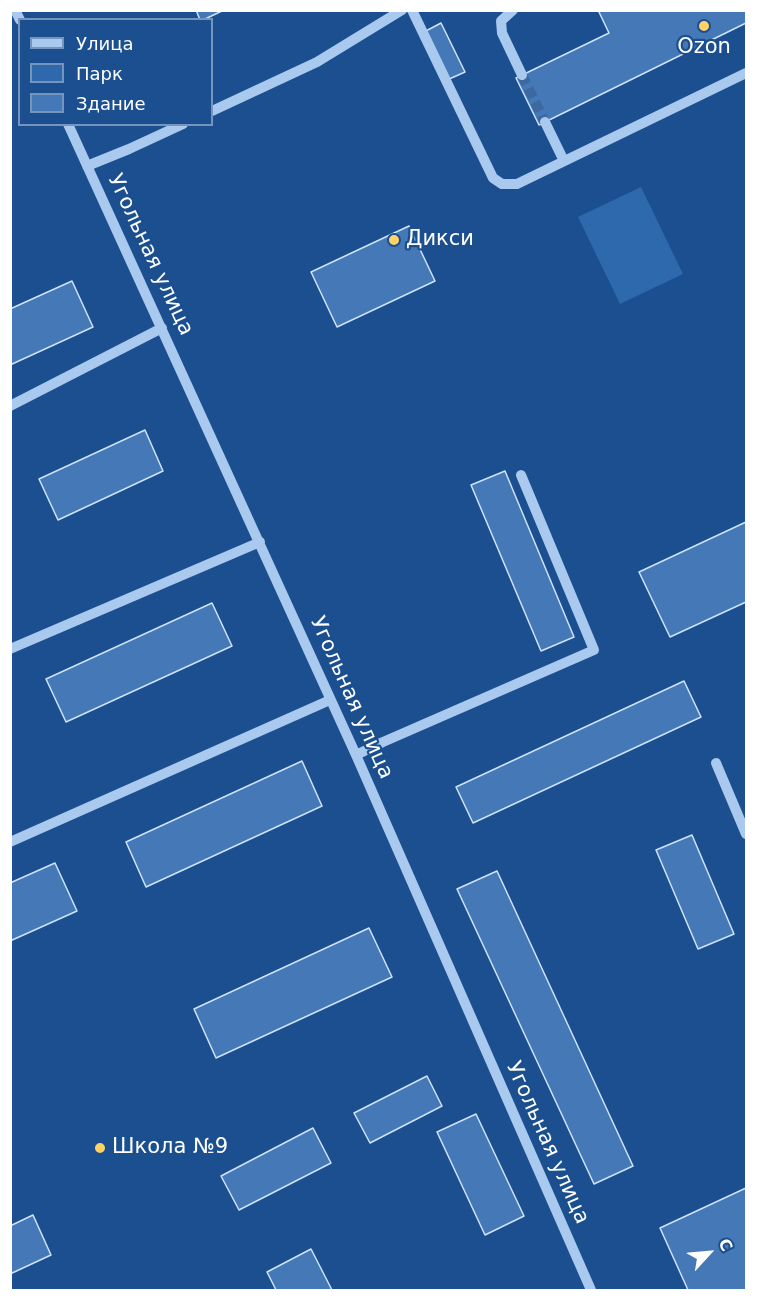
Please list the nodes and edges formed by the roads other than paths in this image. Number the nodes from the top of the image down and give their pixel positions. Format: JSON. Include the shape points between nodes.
{"nodes":[{"id":1,"x":402,"y":10,"type":"edge"},
{"id":2,"x":412,"y":10,"type":"edge"},
{"id":3,"x":513,"y":10,"type":"edge"},
{"id":4,"x":747,"y":73,"type":"edge"},
{"id":5,"x":522,"y":75,"type":"tunnel mouth"},
{"id":6,"x":213,"y":111,"type":"edge"},
{"id":7,"x":545,"y":122,"type":"tunnel mouth"},
{"id":8,"x":69,"y":126,"type":"edge"},
{"id":9,"x":179,"y":126,"type":"edge"},
{"id":10,"x":564,"y":161,"type":"junction"},
{"id":11,"x":87,"y":166,"type":"junction"},
{"id":12,"x":162,"y":328,"type":"junction"},
{"id":13,"x":10,"y":406,"type":"edge"},
{"id":14,"x":521,"y":475,"type":"dead end"},
{"id":15,"x":260,"y":542,"type":"junction"},
{"id":16,"x":10,"y":649,"type":"edge"},
{"id":17,"x":330,"y":700,"type":"junction"},
{"id":18,"x":356,"y":755,"type":"junction"},
{"id":19,"x":716,"y":763,"type":"dead end"},
{"id":20,"x":747,"y":834,"type":"edge"},
{"id":21,"x":10,"y":842,"type":"edge"},
{"id":22,"x":591,"y":1290,"type":"edge"}],
"edges":[{"from":1,"to":6,"type":"street","via":[[317,62]]},
{"from":2,"to":10,"type":"street","via":[[493,178],[502,184],[517,184]]},
{"from":3,"to":5,"type":"street","via":[[501,21],[502,33]]},
{"from":4,"to":10,"type":"street"},
{"from":7,"to":10,"type":"street"},
{"from":8,"to":11,"type":"street","name":"Угольная улица"},
{"from":9,"to":11,"type":"street"},
{"from":11,"to":12,"type":"street","name":"Угольная улица"},
{"from":12,"to":13,"type":"street"},
{"from":12,"to":15,"type":"street","name":"Угольная улица"},
{"from":14,"to":18,"type":"street","via":[[594,650]]},
{"from":15,"to":16,"type":"street"},
{"from":15,"to":17,"type":"street","name":"Угольная улица"},
{"from":17,"to":18,"type":"street","name":"Угольная улица"},
{"from":17,"to":21,"type":"street"},
{"from":18,"to":22,"type":"street","name":"Угольная улица"},
{"from":19,"to":20,"type":"street"}]}
